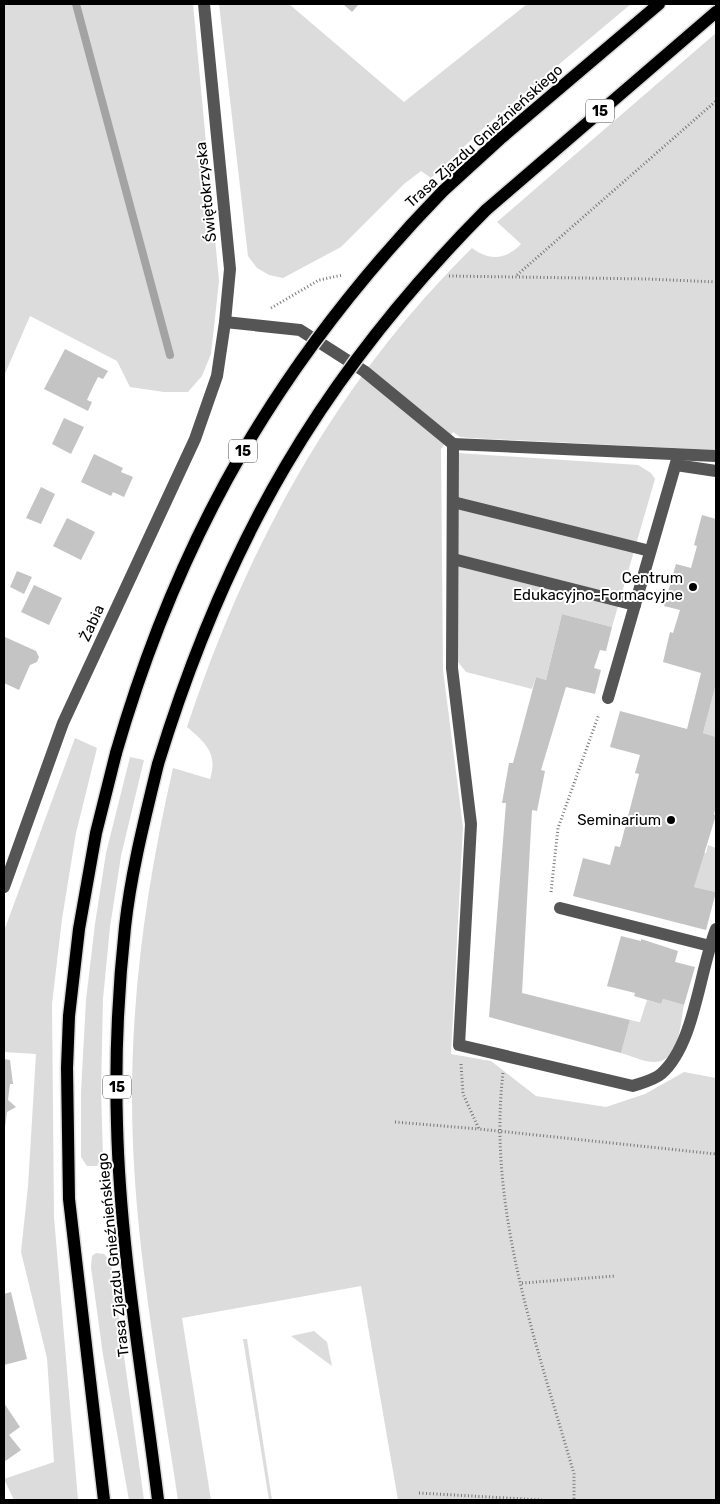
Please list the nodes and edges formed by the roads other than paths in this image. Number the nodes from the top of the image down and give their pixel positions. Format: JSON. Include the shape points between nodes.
{"nodes":[{"id":1,"x":204,"y":4,"type":"edge"},
{"id":2,"x":658,"y":4,"type":"edge"},
{"id":3,"x":716,"y":12,"type":"edge"},
{"id":4,"x":225,"y":322,"type":"junction"},
{"id":5,"x":216,"y":376,"type":"joint"},
{"id":6,"x":453,"y":444,"type":"junction"},
{"id":7,"x":716,"y":456,"type":"edge"},
{"id":8,"x":677,"y":461,"type":"junction"},
{"id":9,"x":712,"y":470,"type":"edge"},
{"id":10,"x":453,"y":502,"type":"junction"},
{"id":11,"x":650,"y":551,"type":"junction"},
{"id":12,"x":452,"y":559,"type":"junction"},
{"id":13,"x":635,"y":605,"type":"junction"},
{"id":14,"x":608,"y":698,"type":"road end"},
{"id":15,"x":4,"y":887,"type":"edge"},
{"id":16,"x":560,"y":908,"type":"road end"},
{"id":17,"x":716,"y":930,"type":"edge"},
{"id":18,"x":710,"y":946,"type":"junction"},
{"id":19,"x":104,"y":1500,"type":"edge"},
{"id":20,"x":158,"y":1500,"type":"edge"}],
"edges":[{"from":1,"to":4,"type":"street","name":"Świętokrzyska","via":[[230,269]]},
{"from":2,"to":19,"type":"main road","name":"Trasa Zjazdu Gnieźnieńskiego","number":"15","bridge":true,"via":[[443,191],[346,300],[287,380],[246,444],[201,528],[140,674],[96,833],[79,929],[69,1016],[70,1209]]},
{"from":3,"to":20,"type":"main road","name":"Trasa Zjazdu Gnieźnieńskiego","number":"15","bridge":true,"via":[[486,210],[383,322],[330,393],[264,500],[221,589],[184,682],[158,764],[125,927],[117,1071],[124,1232]]},
{"from":4,"to":5,"type":"street","name":"Świętokrzyska"},
{"from":4,"to":6,"type":"street","via":[[300,330],[364,371]]},
{"from":5,"to":15,"type":"street","name":"Żabia","via":[[195,439],[63,723]]},
{"from":6,"to":8,"type":"street"},
{"from":6,"to":10,"type":"street"},
{"from":7,"to":8,"type":"street"},
{"from":8,"to":9,"type":"street"},
{"from":8,"to":11,"type":"street"},
{"from":10,"to":11,"type":"street"},
{"from":10,"to":12,"type":"street"},
{"from":11,"to":13,"type":"street"},
{"from":12,"to":13,"type":"street"},
{"from":12,"to":18,"type":"street","via":[[452,668],[471,824],[459,1045],[633,1086],[660,1075],[677,1054],[686,1037]]},
{"from":13,"to":14,"type":"street"},
{"from":16,"to":18,"type":"street"},
{"from":17,"to":18,"type":"street"}]}
